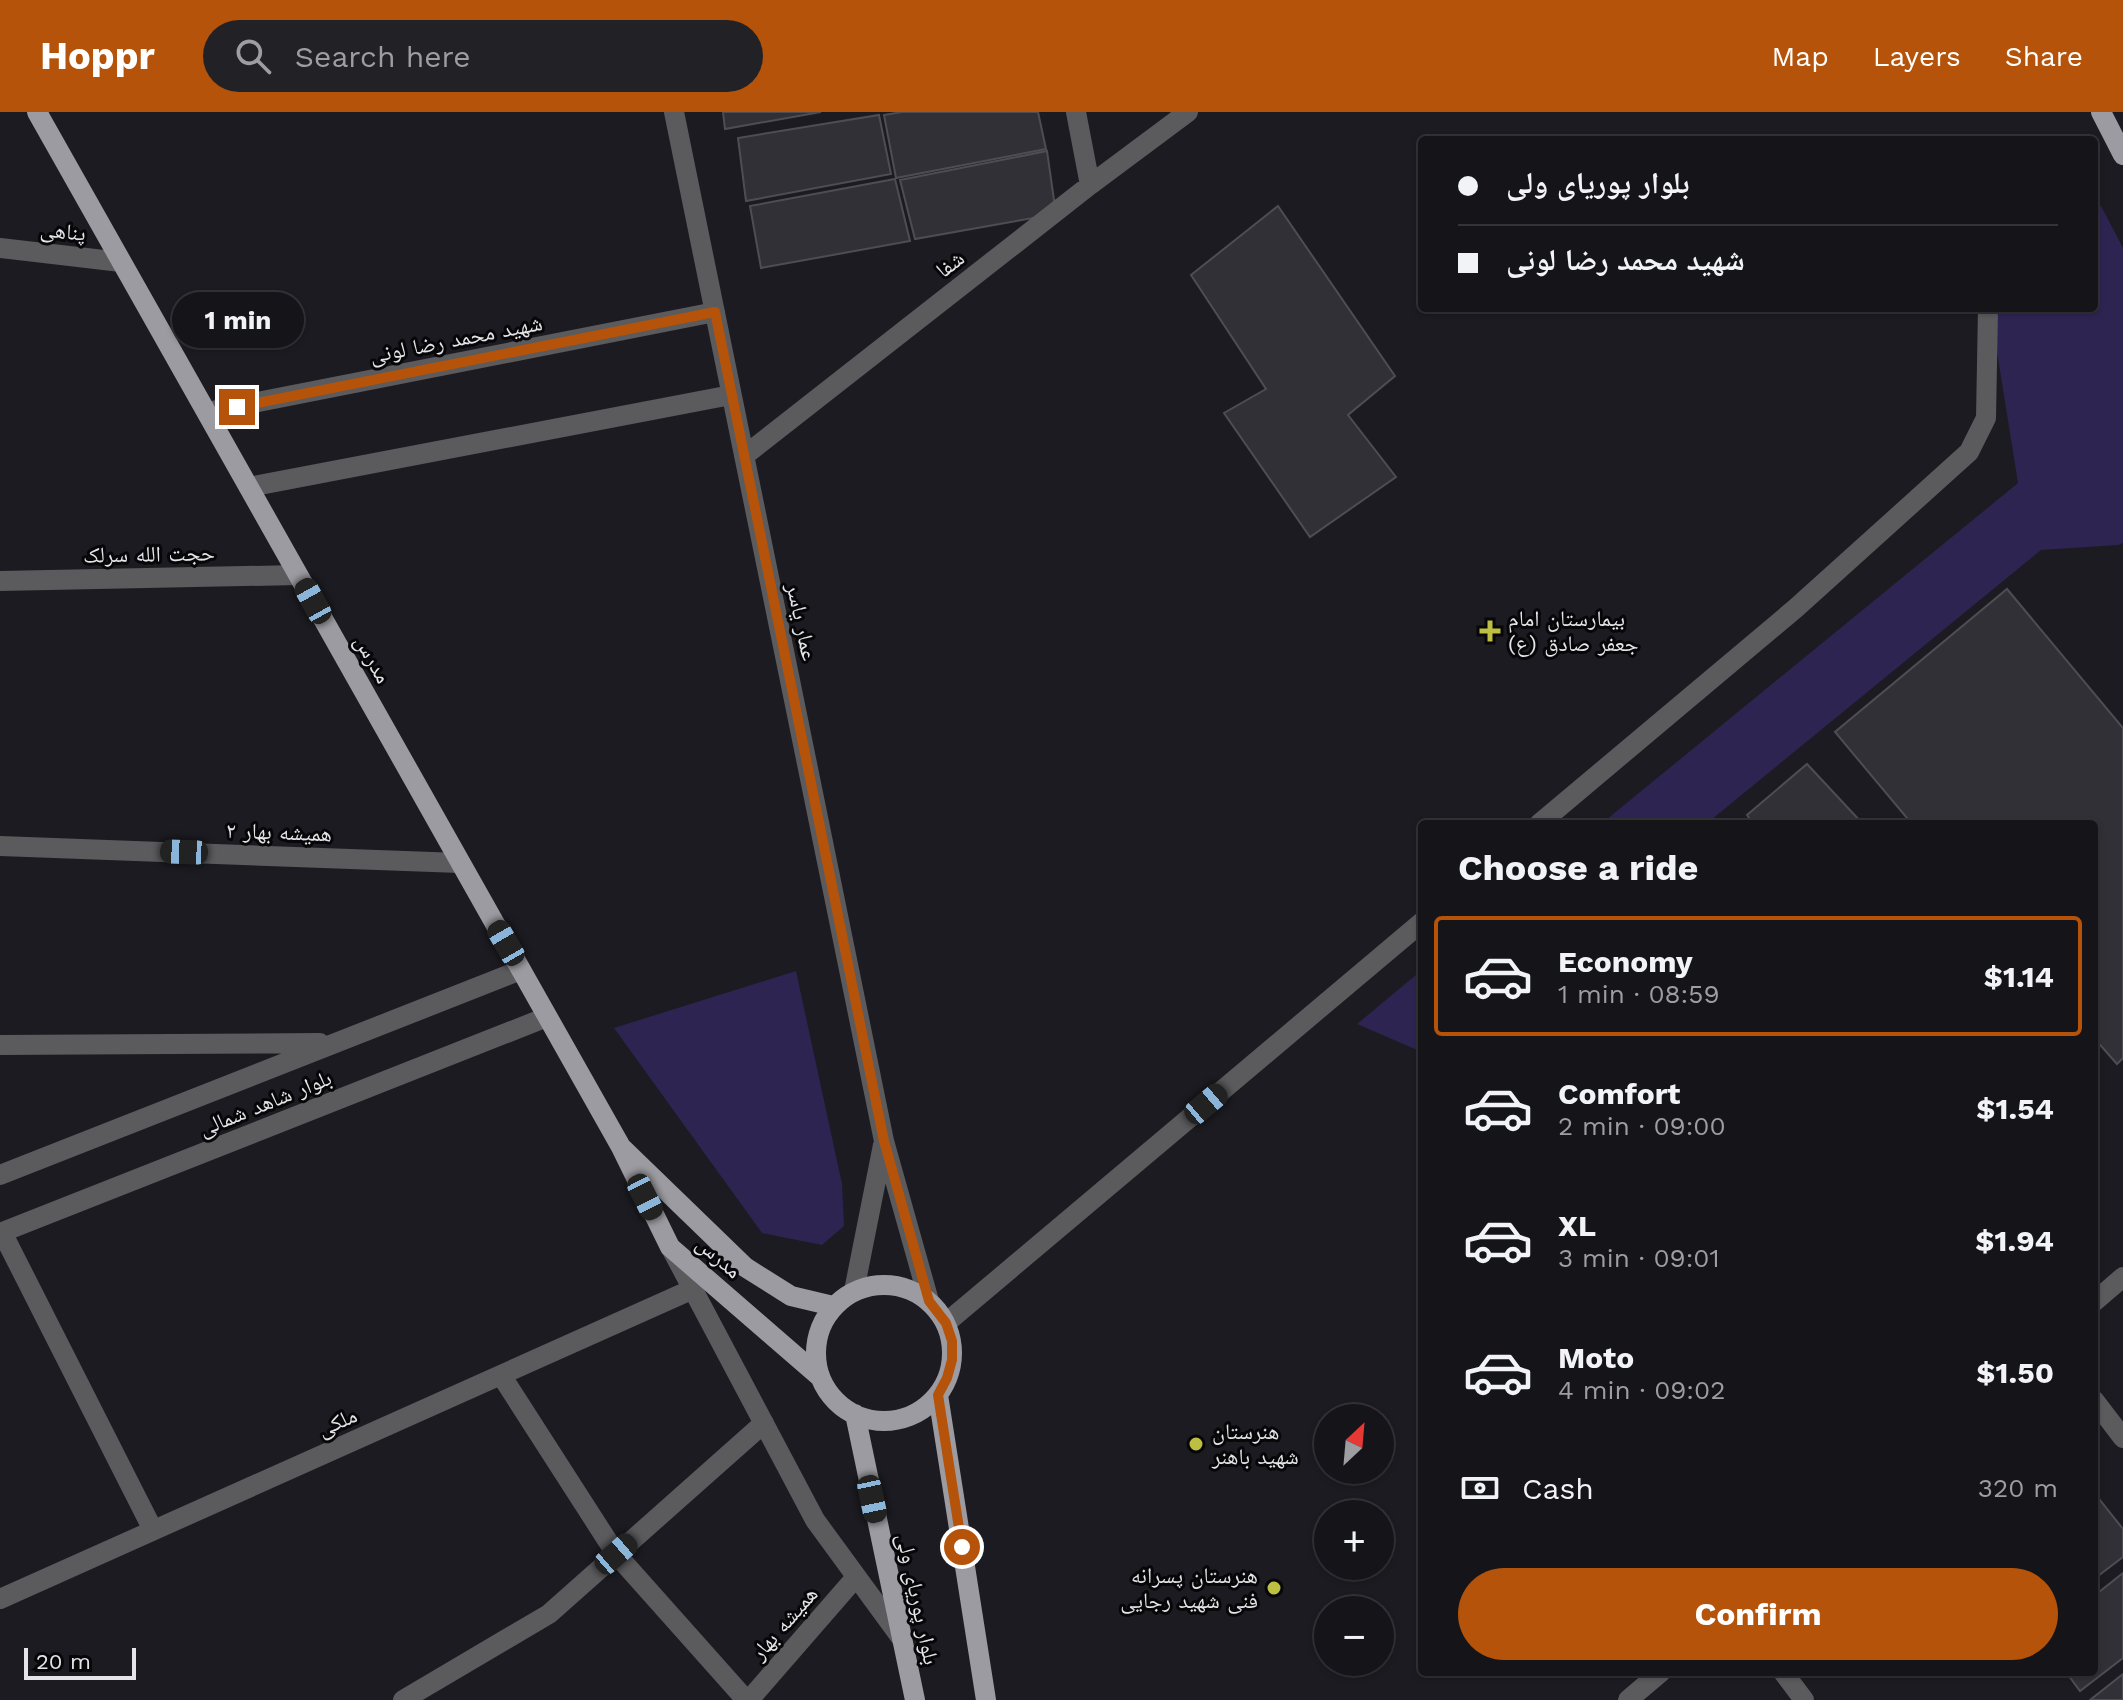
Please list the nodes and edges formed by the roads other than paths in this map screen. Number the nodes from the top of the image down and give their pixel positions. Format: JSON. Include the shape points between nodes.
{"nodes":[{"id":1,"x":37,"y":112,"type":"edge"},
{"id":2,"x":674,"y":112,"type":"edge"},
{"id":3,"x":1076,"y":112,"type":"edge"},
{"id":4,"x":1188,"y":112,"type":"edge"},
{"id":5,"x":2101,"y":112,"type":"edge"},
{"id":6,"x":2123,"y":155,"type":"edge"},
{"id":7,"x":1090,"y":185,"type":"junction"},
{"id":8,"x":0,"y":248,"type":"edge"},
{"id":9,"x":121,"y":262,"type":"junction"},
{"id":10,"x":715,"y":312,"type":"junction"},
{"id":11,"x":1988,"y":312,"type":"edge"},
{"id":12,"x":731,"y":395,"type":"junction"},
{"id":13,"x":207,"y":412,"type":"junction"},
{"id":14,"x":744,"y":456,"type":"junction"},
{"id":15,"x":249,"y":487,"type":"junction"},
{"id":16,"x":298,"y":575,"type":"junction"},
{"id":17,"x":0,"y":581,"type":"edge"},
{"id":18,"x":1544,"y":820,"type":"edge"},
{"id":19,"x":0,"y":846,"type":"edge"},
{"id":20,"x":460,"y":863,"type":"junction"},
{"id":21,"x":1418,"y":925,"type":"edge"},
{"id":22,"x":521,"y":970,"type":"junction"},
{"id":23,"x":547,"y":1017,"type":"junction"},
{"id":24,"x":333,"y":1043,"type":"junction"},
{"id":25,"x":0,"y":1045,"type":"edge"},
{"id":26,"x":884,"y":1141,"type":"junction"},
{"id":27,"x":621,"y":1147,"type":"junction"},
{"id":28,"x":0,"y":1175,"type":"edge"},
{"id":29,"x":1,"y":1233,"type":"edge"},
{"id":30,"x":670,"y":1247,"type":"junction"},
{"id":31,"x":2123,"y":1277,"type":"edge"},
{"id":32,"x":693,"y":1289,"type":"junction"},
{"id":33,"x":854,"y":1291,"type":"junction"},
{"id":34,"x":2098,"y":1299,"type":"edge"},
{"id":35,"x":929,"y":1301,"type":"junction"},
{"id":36,"x":833,"y":1306,"type":"junction"},
{"id":37,"x":946,"y":1323,"type":"junction"},
{"id":38,"x":501,"y":1375,"type":"junction"},
{"id":39,"x":820,"y":1377,"type":"junction"},
{"id":40,"x":938,"y":1395,"type":"junction"},
{"id":41,"x":2098,"y":1405,"type":"edge"},
{"id":42,"x":855,"y":1414,"type":"junction"},
{"id":43,"x":764,"y":1423,"type":"junction"},
{"id":44,"x":2123,"y":1438,"type":"edge"},
{"id":45,"x":153,"y":1530,"type":"junction"},
{"id":46,"x":616,"y":1554,"type":"junction"},
{"id":47,"x":856,"y":1577,"type":"junction"},
{"id":48,"x":0,"y":1599,"type":"edge"},
{"id":49,"x":902,"y":1639,"type":"junction"},
{"id":50,"x":1656,"y":1676,"type":"edge"},
{"id":51,"x":1786,"y":1676,"type":"edge"},
{"id":52,"x":403,"y":1700,"type":"edge"},
{"id":53,"x":747,"y":1700,"type":"edge"},
{"id":54,"x":915,"y":1700,"type":"edge"},
{"id":55,"x":986,"y":1700,"type":"edge"},
{"id":56,"x":1628,"y":1700,"type":"edge"},
{"id":57,"x":1804,"y":1700,"type":"edge"}],
"edges":[{"from":1,"to":9,"type":"main road","name":"مدرس"},
{"from":2,"to":10,"type":"street","name":"عمار یاسر"},
{"from":3,"to":7,"type":"street"},
{"from":4,"to":7,"type":"street","name":"شفا"},
{"from":5,"to":6,"type":"main road"},
{"from":7,"to":14,"type":"street","name":"شفا"},
{"from":8,"to":9,"type":"street","name":"پناهی"},
{"from":9,"to":13,"type":"main road","name":"مدرس"},
{"from":10,"to":12,"type":"street","name":"عمار یاسر"},
{"from":10,"to":13,"type":"street","name":"شهید محمد رضا لونی"},
{"from":11,"to":18,"type":"street","via":[[1986,418],[1969,452],[1796,608]]},
{"from":12,"to":14,"type":"street","name":"عمار یاسر"},
{"from":12,"to":15,"type":"street"},
{"from":13,"to":15,"type":"main road","name":"مدرس"},
{"from":14,"to":26,"type":"street","name":"عمار یاسر"},
{"from":15,"to":16,"type":"main road","name":"مدرس"},
{"from":16,"to":17,"type":"street","name":"حجت الله سرلک"},
{"from":16,"to":20,"type":"main road","name":"مدرس"},
{"from":19,"to":20,"type":"street","name":"همیشه بهار ۲"},
{"from":20,"to":22,"type":"main road","name":"مدرس"},
{"from":21,"to":37,"type":"street"},
{"from":22,"to":23,"type":"main road","name":"مدرس"},
{"from":22,"to":24,"type":"street","name":"بلوار شاهد شمالی"},
{"from":23,"to":27,"type":"main road","name":"مدرس"},
{"from":23,"to":29,"type":"street","name":"بلوار شاهد شمالی"},
{"from":24,"to":25,"type":"street"},
{"from":24,"to":28,"type":"street","name":"بلوار شاهد شمالی"},
{"from":26,"to":33,"type":"street","name":"عمار یاسر"},
{"from":26,"to":35,"type":"street","name":"عمار یاسر"},
{"from":27,"to":30,"type":"main road","name":"مدرس"},
{"from":27,"to":36,"type":"main road","name":"مدرس","via":[[745,1267],[791,1296]]},
{"from":29,"to":45,"type":"street"},
{"from":30,"to":32,"type":"street"},
{"from":30,"to":39,"type":"main road","name":"مدرس"},
{"from":31,"to":34,"type":"street"},
{"from":32,"to":38,"type":"street","name":"ملکی"},
{"from":32,"to":43,"type":"street"},
{"from":33,"to":35,"type":"main road","via":[[878,1285],[905,1288]]},
{"from":33,"to":36,"type":"main road"},
{"from":35,"to":37,"type":"main road"},
{"from":36,"to":39,"type":"main road","via":[[820,1328],[815,1353]]},
{"from":37,"to":40,"type":"main road","via":[[952,1360]]},
{"from":38,"to":45,"type":"street","name":"ملکی"},
{"from":38,"to":46,"type":"street"},
{"from":39,"to":42,"type":"main road","via":[[834,1399]]},
{"from":40,"to":42,"type":"main road","via":[[900,1419]]},
{"from":40,"to":55,"type":"main road"},
{"from":41,"to":44,"type":"street"},
{"from":42,"to":49,"type":"main road","name":"بلوار پوریای ولی"},
{"from":43,"to":46,"type":"street"},
{"from":43,"to":47,"type":"street","via":[[815,1520]]},
{"from":45,"to":48,"type":"street","name":"ملکی"},
{"from":46,"to":52,"type":"street","via":[[549,1614]]},
{"from":46,"to":53,"type":"street"},
{"from":47,"to":49,"type":"street"},
{"from":47,"to":53,"type":"street","name":"همیشه بهار"},
{"from":49,"to":54,"type":"main road","name":"بلوار پوریای ولی"},
{"from":50,"to":56,"type":"street"},
{"from":51,"to":57,"type":"street"}]}
